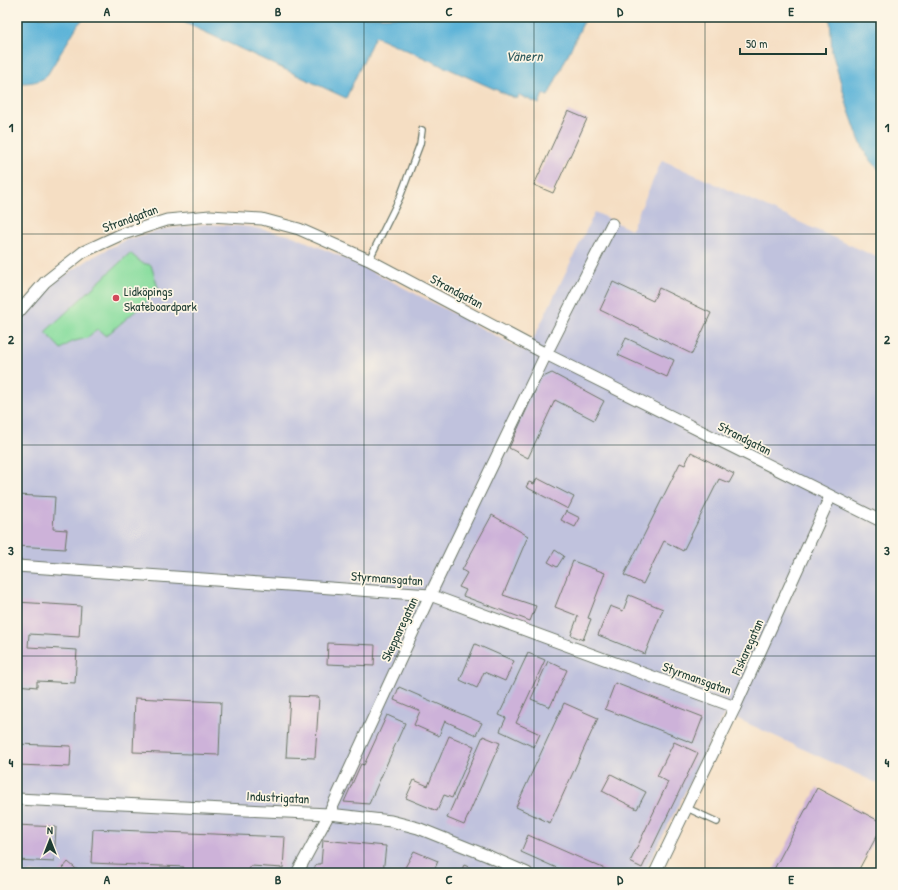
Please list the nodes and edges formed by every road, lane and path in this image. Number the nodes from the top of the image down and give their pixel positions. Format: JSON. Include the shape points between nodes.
{"nodes":[{"id":1,"x":422,"y":130,"type":"dead end"},
{"id":2,"x":612,"y":224,"type":"dead end"},
{"id":3,"x":369,"y":260,"type":"junction"},
{"id":4,"x":17,"y":314,"type":"edge"},
{"id":5,"x":546,"y":354,"type":"junction"},
{"id":6,"x":830,"y":497,"type":"junction"},
{"id":7,"x":881,"y":521,"type":"edge"},
{"id":8,"x":17,"y":566,"type":"edge"},
{"id":9,"x":430,"y":595,"type":"junction"},
{"id":10,"x":735,"y":707,"type":"junction"},
{"id":11,"x":17,"y":799,"type":"edge"},
{"id":12,"x":687,"y":808,"type":"junction"},
{"id":13,"x":329,"y":814,"type":"junction"},
{"id":14,"x":717,"y":822,"type":"dead end"},
{"id":15,"x":297,"y":873,"type":"edge"},
{"id":16,"x":527,"y":873,"type":"edge"},
{"id":17,"x":655,"y":873,"type":"edge"}],
"edges":[{"from":1,"to":3,"type":"lane","via":[[420,144],[400,197]]},
{"from":2,"to":5,"type":"street","name":"Skepparegatan"},
{"from":3,"to":4,"type":"street","name":"Strandgatan","via":[[299,228],[262,219],[210,216],[167,220],[120,235],[83,252],[45,282]]},
{"from":3,"to":5,"type":"street","name":"Strandgatan"},
{"from":5,"to":6,"type":"street","name":"Strandgatan"},
{"from":5,"to":9,"type":"street","name":"Skepparegatan"},
{"from":6,"to":7,"type":"street","name":"Strandgatan"},
{"from":6,"to":10,"type":"street","name":"Fiskaregatan"},
{"from":8,"to":9,"type":"street","name":"Styrmansgatan"},
{"from":9,"to":10,"type":"street","name":"Styrmansgatan"},
{"from":9,"to":13,"type":"street","name":"Skepparegatan"},
{"from":10,"to":12,"type":"street","name":"Fiskaregatan"},
{"from":11,"to":13,"type":"street","name":"Industrigatan"},
{"from":12,"to":14,"type":"lane"},
{"from":12,"to":17,"type":"street","name":"Fiskaregatan"},
{"from":13,"to":15,"type":"street","name":"Skepparegatan"},
{"from":13,"to":16,"type":"street","name":"Industrigatan","via":[[391,821],[418,828]]}]}
